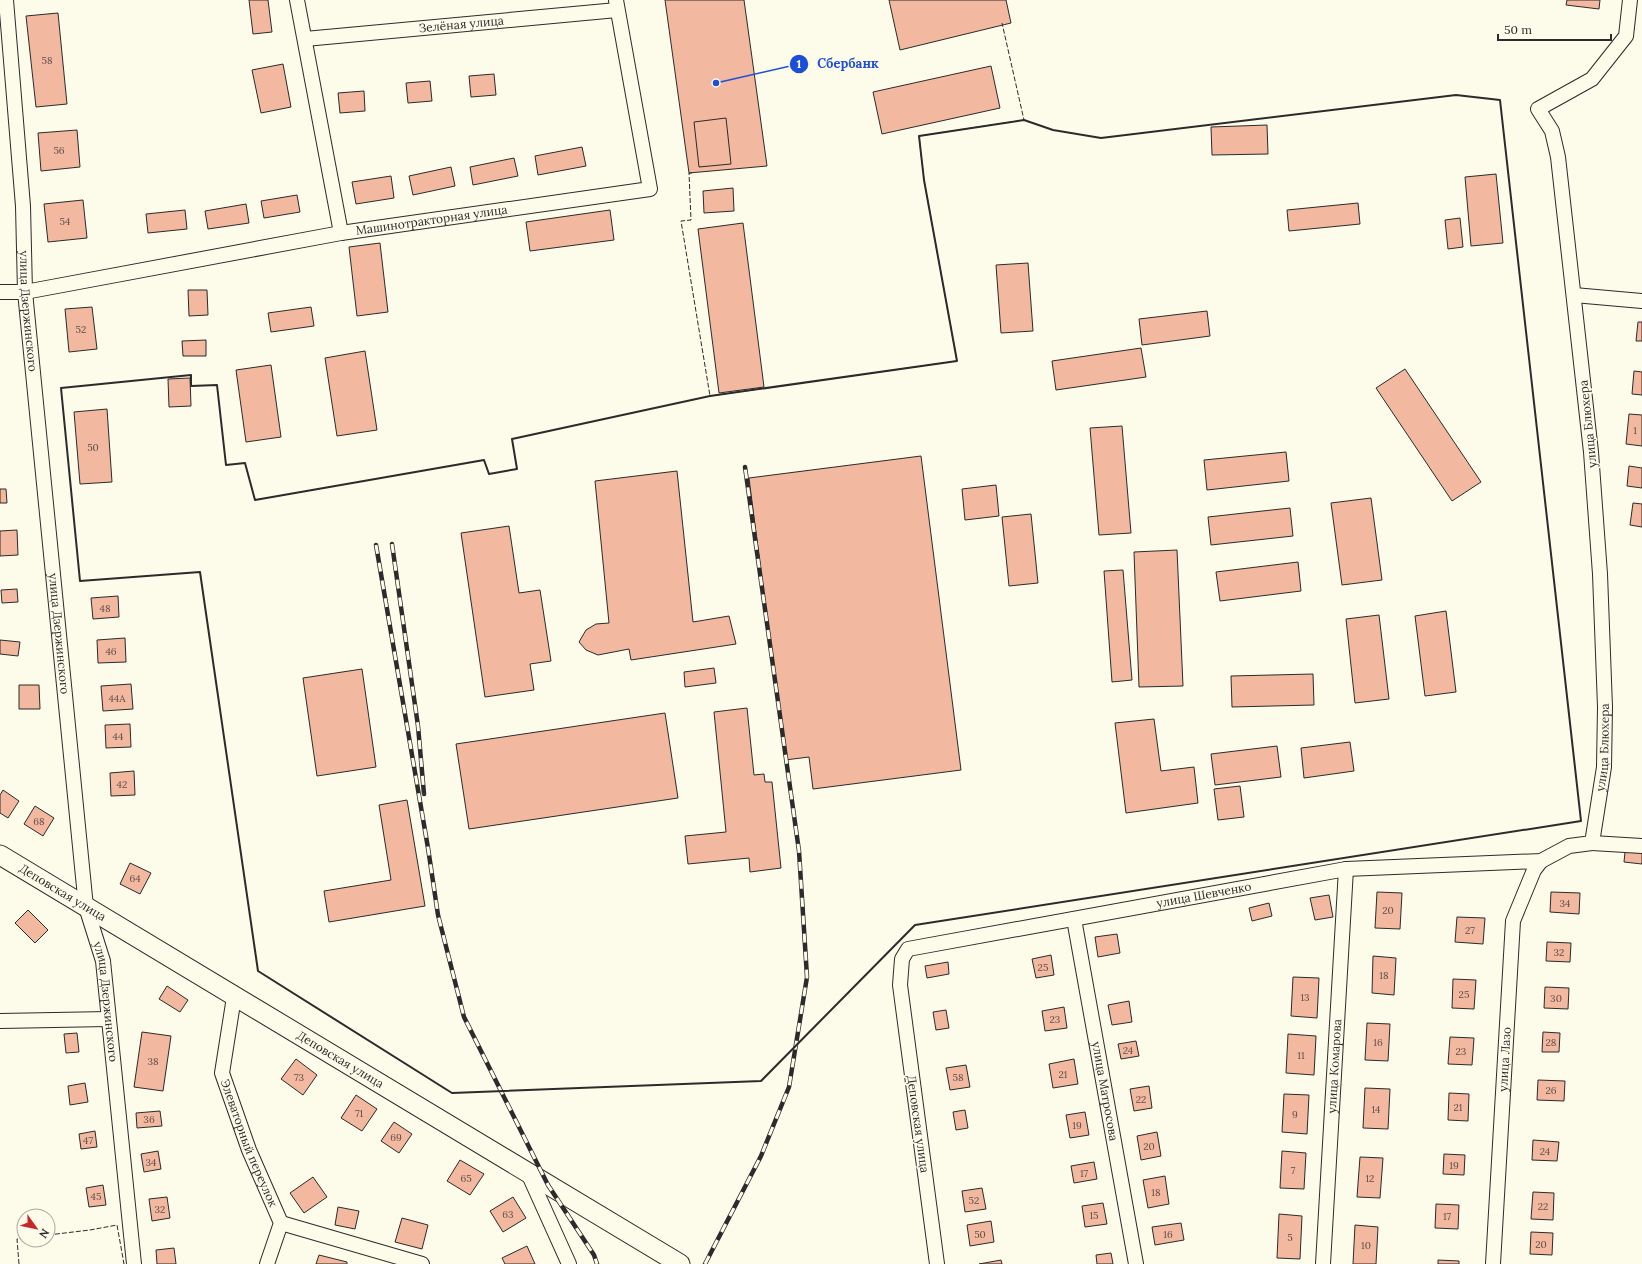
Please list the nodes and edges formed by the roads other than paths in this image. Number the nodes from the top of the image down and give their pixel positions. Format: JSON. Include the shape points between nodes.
{"nodes":[{"id":1,"x":6,"y":0,"type":"edge"},
{"id":2,"x":297,"y":0,"type":"edge"},
{"id":3,"x":1630,"y":0,"type":"edge"},
{"id":4,"x":616,"y":5,"type":"edge"},
{"id":5,"x":305,"y":39,"type":"junction"},
{"id":6,"x":341,"y":234,"type":"junction"},
{"id":7,"x":0,"y":292,"type":"edge"},
{"id":8,"x":25,"y":292,"type":"junction"},
{"id":9,"x":1574,"y":295,"type":"junction"},
{"id":10,"x":1642,"y":301,"type":"edge"},
{"id":11,"x":1592,"y":843,"type":"junction"},
{"id":12,"x":1642,"y":846,"type":"edge"},
{"id":13,"x":0,"y":855,"type":"edge"},
{"id":14,"x":1541,"y":861,"type":"junction"},
{"id":15,"x":1346,"y":869,"type":"junction"},
{"id":16,"x":86,"y":907,"type":"junction"},
{"id":17,"x":1074,"y":919,"type":"junction"},
{"id":18,"x":900,"y":985,"type":"joint"},
{"id":19,"x":234,"y":997,"type":"junction"},
{"id":20,"x":108,"y":1019,"type":"junction"},
{"id":21,"x":0,"y":1021,"type":"edge"},
{"id":22,"x":528,"y":1173,"type":"junction"},
{"id":23,"x":281,"y":1223,"type":"junction"},
{"id":24,"x":134,"y":1264,"type":"edge"},
{"id":25,"x":267,"y":1264,"type":"edge"},
{"id":26,"x":422,"y":1264,"type":"edge"},
{"id":27,"x":568,"y":1264,"type":"edge"},
{"id":28,"x":680,"y":1264,"type":"edge"},
{"id":29,"x":937,"y":1264,"type":"edge"},
{"id":30,"x":1136,"y":1264,"type":"edge"},
{"id":31,"x":1323,"y":1264,"type":"edge"},
{"id":32,"x":1493,"y":1264,"type":"edge"}],
"edges":[{"from":1,"to":8,"type":"street","name":"улица Дзержинского","via":[[23,206]]},
{"from":2,"to":5,"type":"street"},
{"from":3,"to":9,"type":"street","name":"улица Блюхера","via":[[1626,36],[1592,79],[1538,109],[1552,131],[1558,157]]},
{"from":4,"to":5,"type":"street","name":"Зелёная улица"},
{"from":4,"to":6,"type":"street","name":"Машинотракторная улица","via":[[650,189]]},
{"from":5,"to":6,"type":"street"},
{"from":6,"to":8,"type":"street","name":"Машинотракторная улица"},
{"from":7,"to":8,"type":"street","name":"Машинотракторная улица"},
{"from":8,"to":16,"type":"street","name":"улица Дзержинского"},
{"from":9,"to":10,"type":"street"},
{"from":9,"to":11,"type":"street","name":"улица Блюхера","via":[[1592,452],[1604,691],[1604,767]]},
{"from":11,"to":12,"type":"street"},
{"from":11,"to":14,"type":"street","via":[[1569,846]]},
{"from":13,"to":16,"type":"street","name":"Деповская улица"},
{"from":14,"to":15,"type":"street","name":"улица Шевченко"},
{"from":14,"to":32,"type":"street","name":"улица Лазо","via":[[1534,870],[1513,921]]},
{"from":15,"to":17,"type":"street","name":"улица Шевченко"},
{"from":15,"to":31,"type":"street","name":"улица Комарова"},
{"from":16,"to":19,"type":"street","name":"Деповская улица"},
{"from":16,"to":20,"type":"street","name":"улица Дзержинского","via":[[102,961]]},
{"from":17,"to":18,"type":"street","name":"улица Шевченко","via":[[908,949],[902,959]]},
{"from":17,"to":30,"type":"street","name":"улица Матросова"},
{"from":18,"to":29,"type":"street","name":"Деповская улица"},
{"from":19,"to":22,"type":"street","name":"Деповская улица"},
{"from":19,"to":23,"type":"street","name":"Элеваторный переулок","via":[[222,1073],[249,1150]]},
{"from":20,"to":21,"type":"street"},
{"from":20,"to":24,"type":"street","name":"улица Дзержинского"},
{"from":22,"to":27,"type":"street"},
{"from":22,"to":28,"type":"street","name":"Деповская улица"},
{"from":23,"to":25,"type":"street","name":"Элеваторный переулок"},
{"from":23,"to":26,"type":"street"}]}
